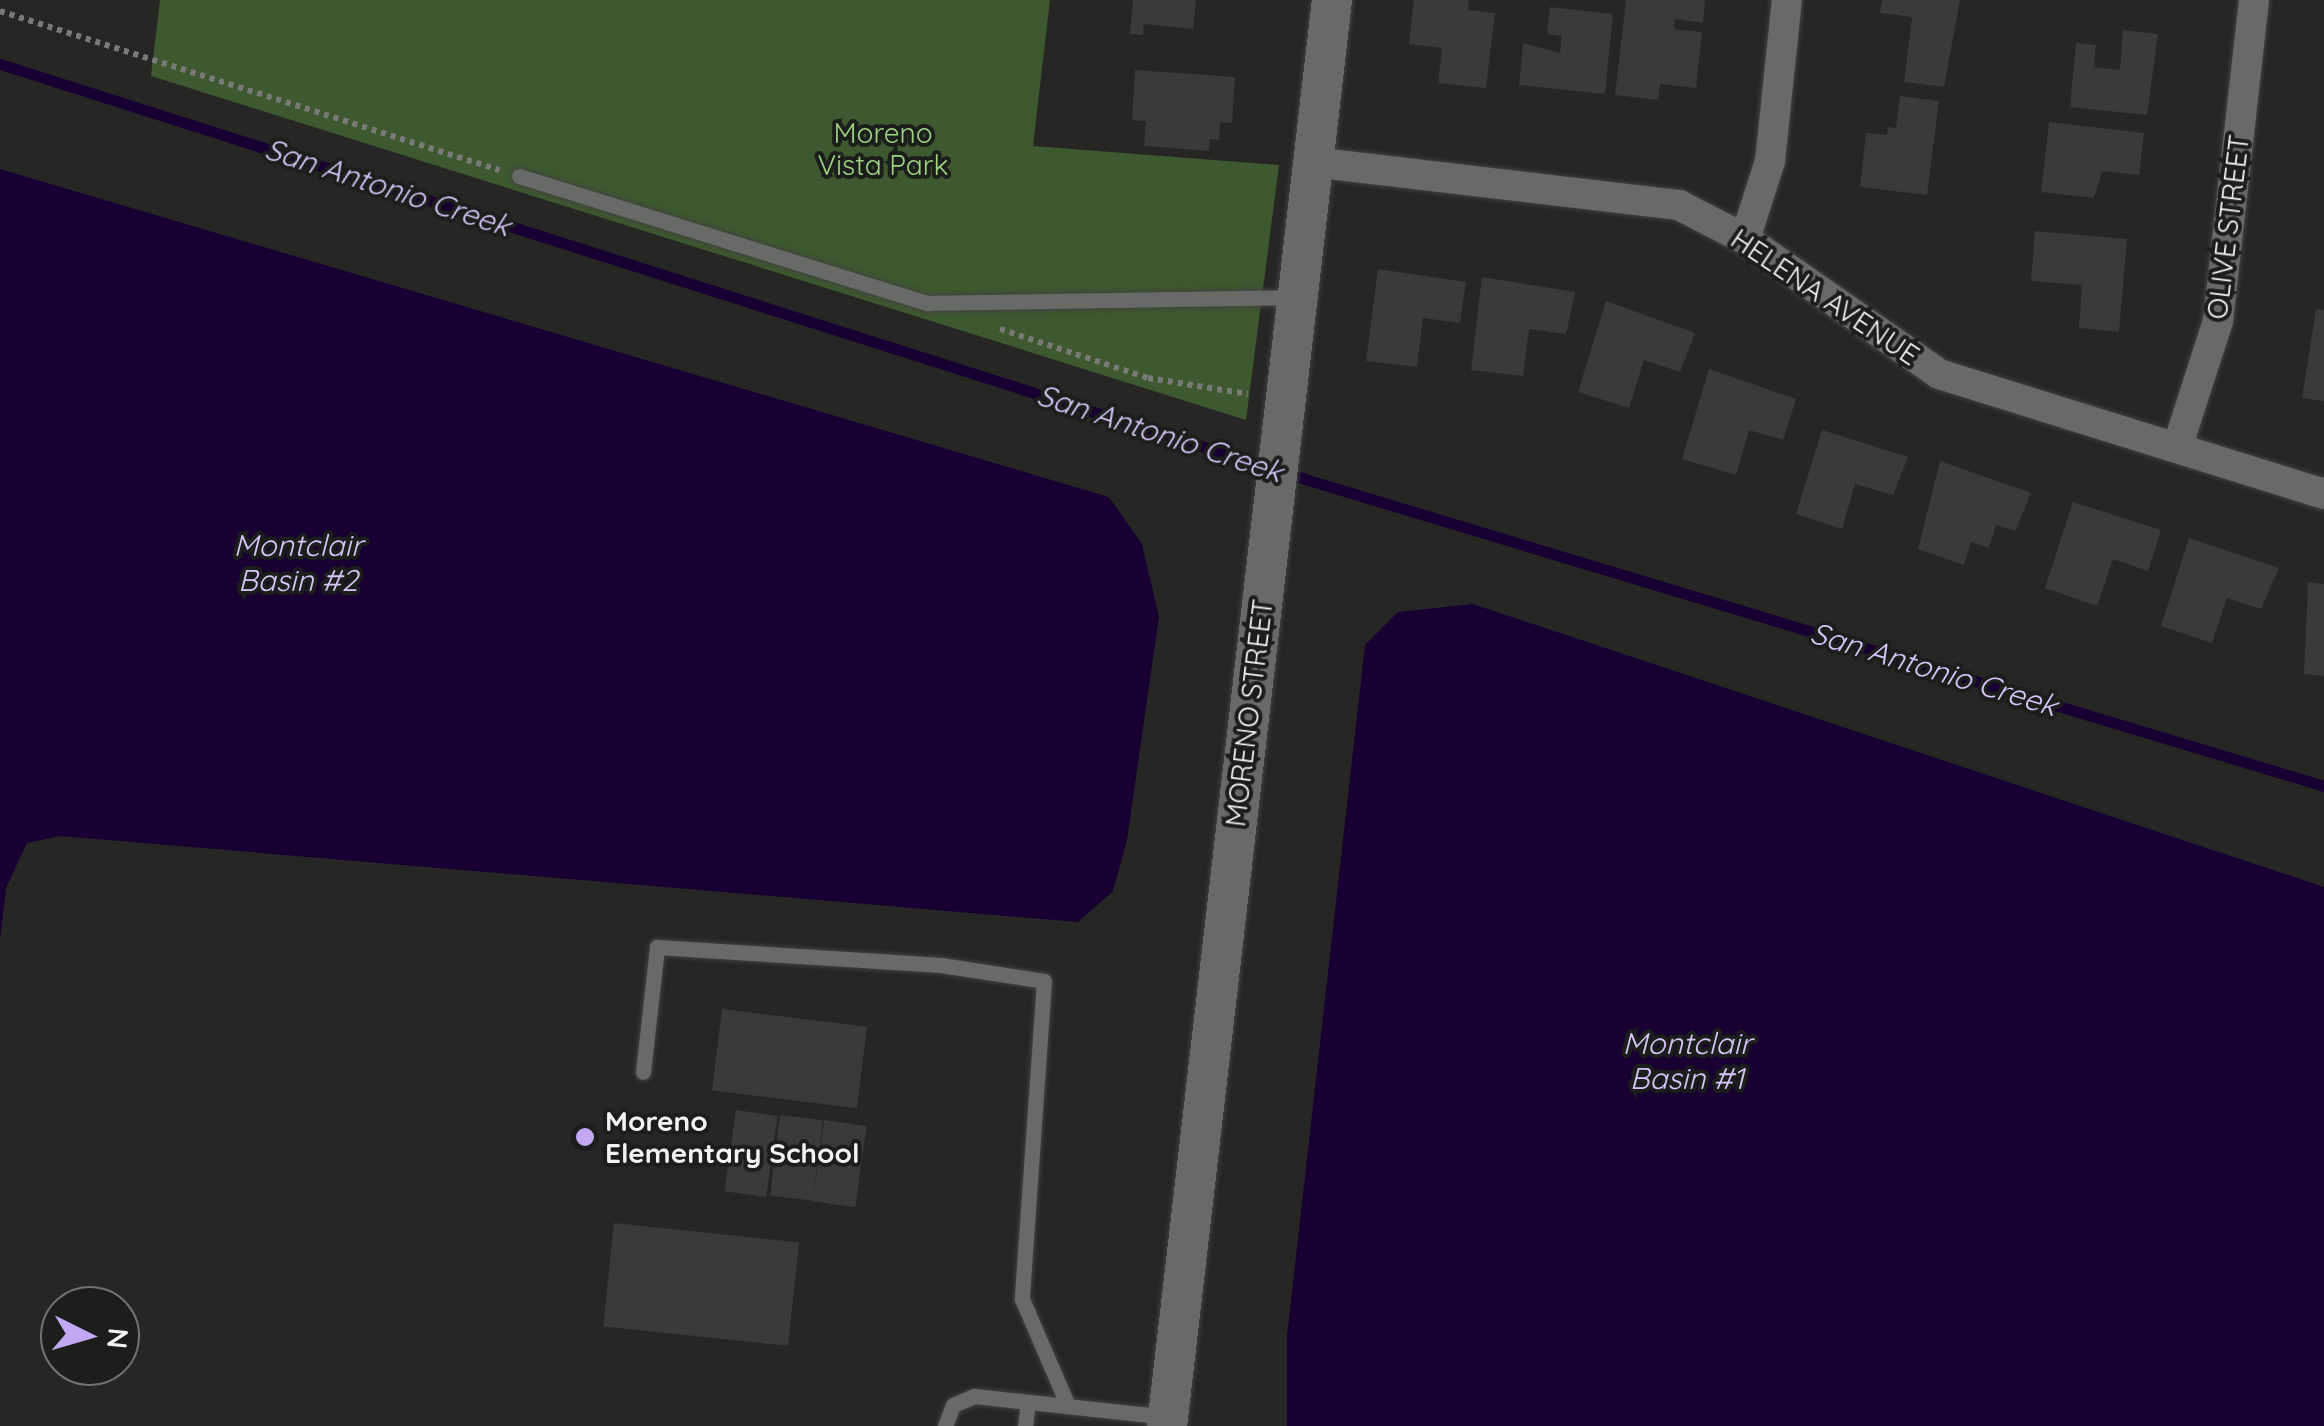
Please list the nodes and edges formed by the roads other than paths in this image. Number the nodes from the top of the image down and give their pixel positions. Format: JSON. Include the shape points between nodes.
{"nodes":[{"id":1,"x":1332,"y":0,"type":"edge"},
{"id":2,"x":1787,"y":0,"type":"edge"},
{"id":3,"x":2254,"y":0,"type":"edge"},
{"id":4,"x":1312,"y":162,"type":"junction"},
{"id":5,"x":519,"y":176,"type":"road end"},
{"id":6,"x":1745,"y":239,"type":"junction"},
{"id":7,"x":1297,"y":297,"type":"junction"},
{"id":8,"x":2178,"y":448,"type":"junction"},
{"id":9,"x":2324,"y":494,"type":"edge"},
{"id":10,"x":643,"y":1072,"type":"dead end"},
{"id":11,"x":1028,"y":1402,"type":"junction"},
{"id":12,"x":1068,"y":1406,"type":"junction"},
{"id":13,"x":1168,"y":1422,"type":"edge"},
{"id":14,"x":946,"y":1426,"type":"edge"},
{"id":15,"x":1025,"y":1426,"type":"edge"}],
"edges":[{"from":1,"to":4,"type":"street","name":"MORENO STREET"},
{"from":2,"to":6,"type":"street","via":[[1770,161]]},
{"from":3,"to":8,"type":"street","name":"OLIVE STREET","via":[[2218,321]]},
{"from":4,"to":6,"type":"street","name":"HELENA AVENUE","via":[[1678,204]]},
{"from":4,"to":7,"type":"street","name":"MORENO STREET"},
{"from":5,"to":7,"type":"lane","via":[[928,303]]},
{"from":6,"to":8,"type":"street","name":"HELENA AVENUE","via":[[1939,374]]},
{"from":7,"to":13,"type":"street","name":"MORENO STREET"},
{"from":8,"to":9,"type":"street","name":"HELENA AVENUE"},
{"from":10,"to":12,"type":"lane","via":[[657,947],[941,965],[1044,981],[1022,1299]]},
{"from":11,"to":12,"type":"lane"},
{"from":11,"to":14,"type":"lane","via":[[974,1396],[953,1405]]},
{"from":11,"to":15,"type":"lane"},
{"from":12,"to":13,"type":"lane"}]}
